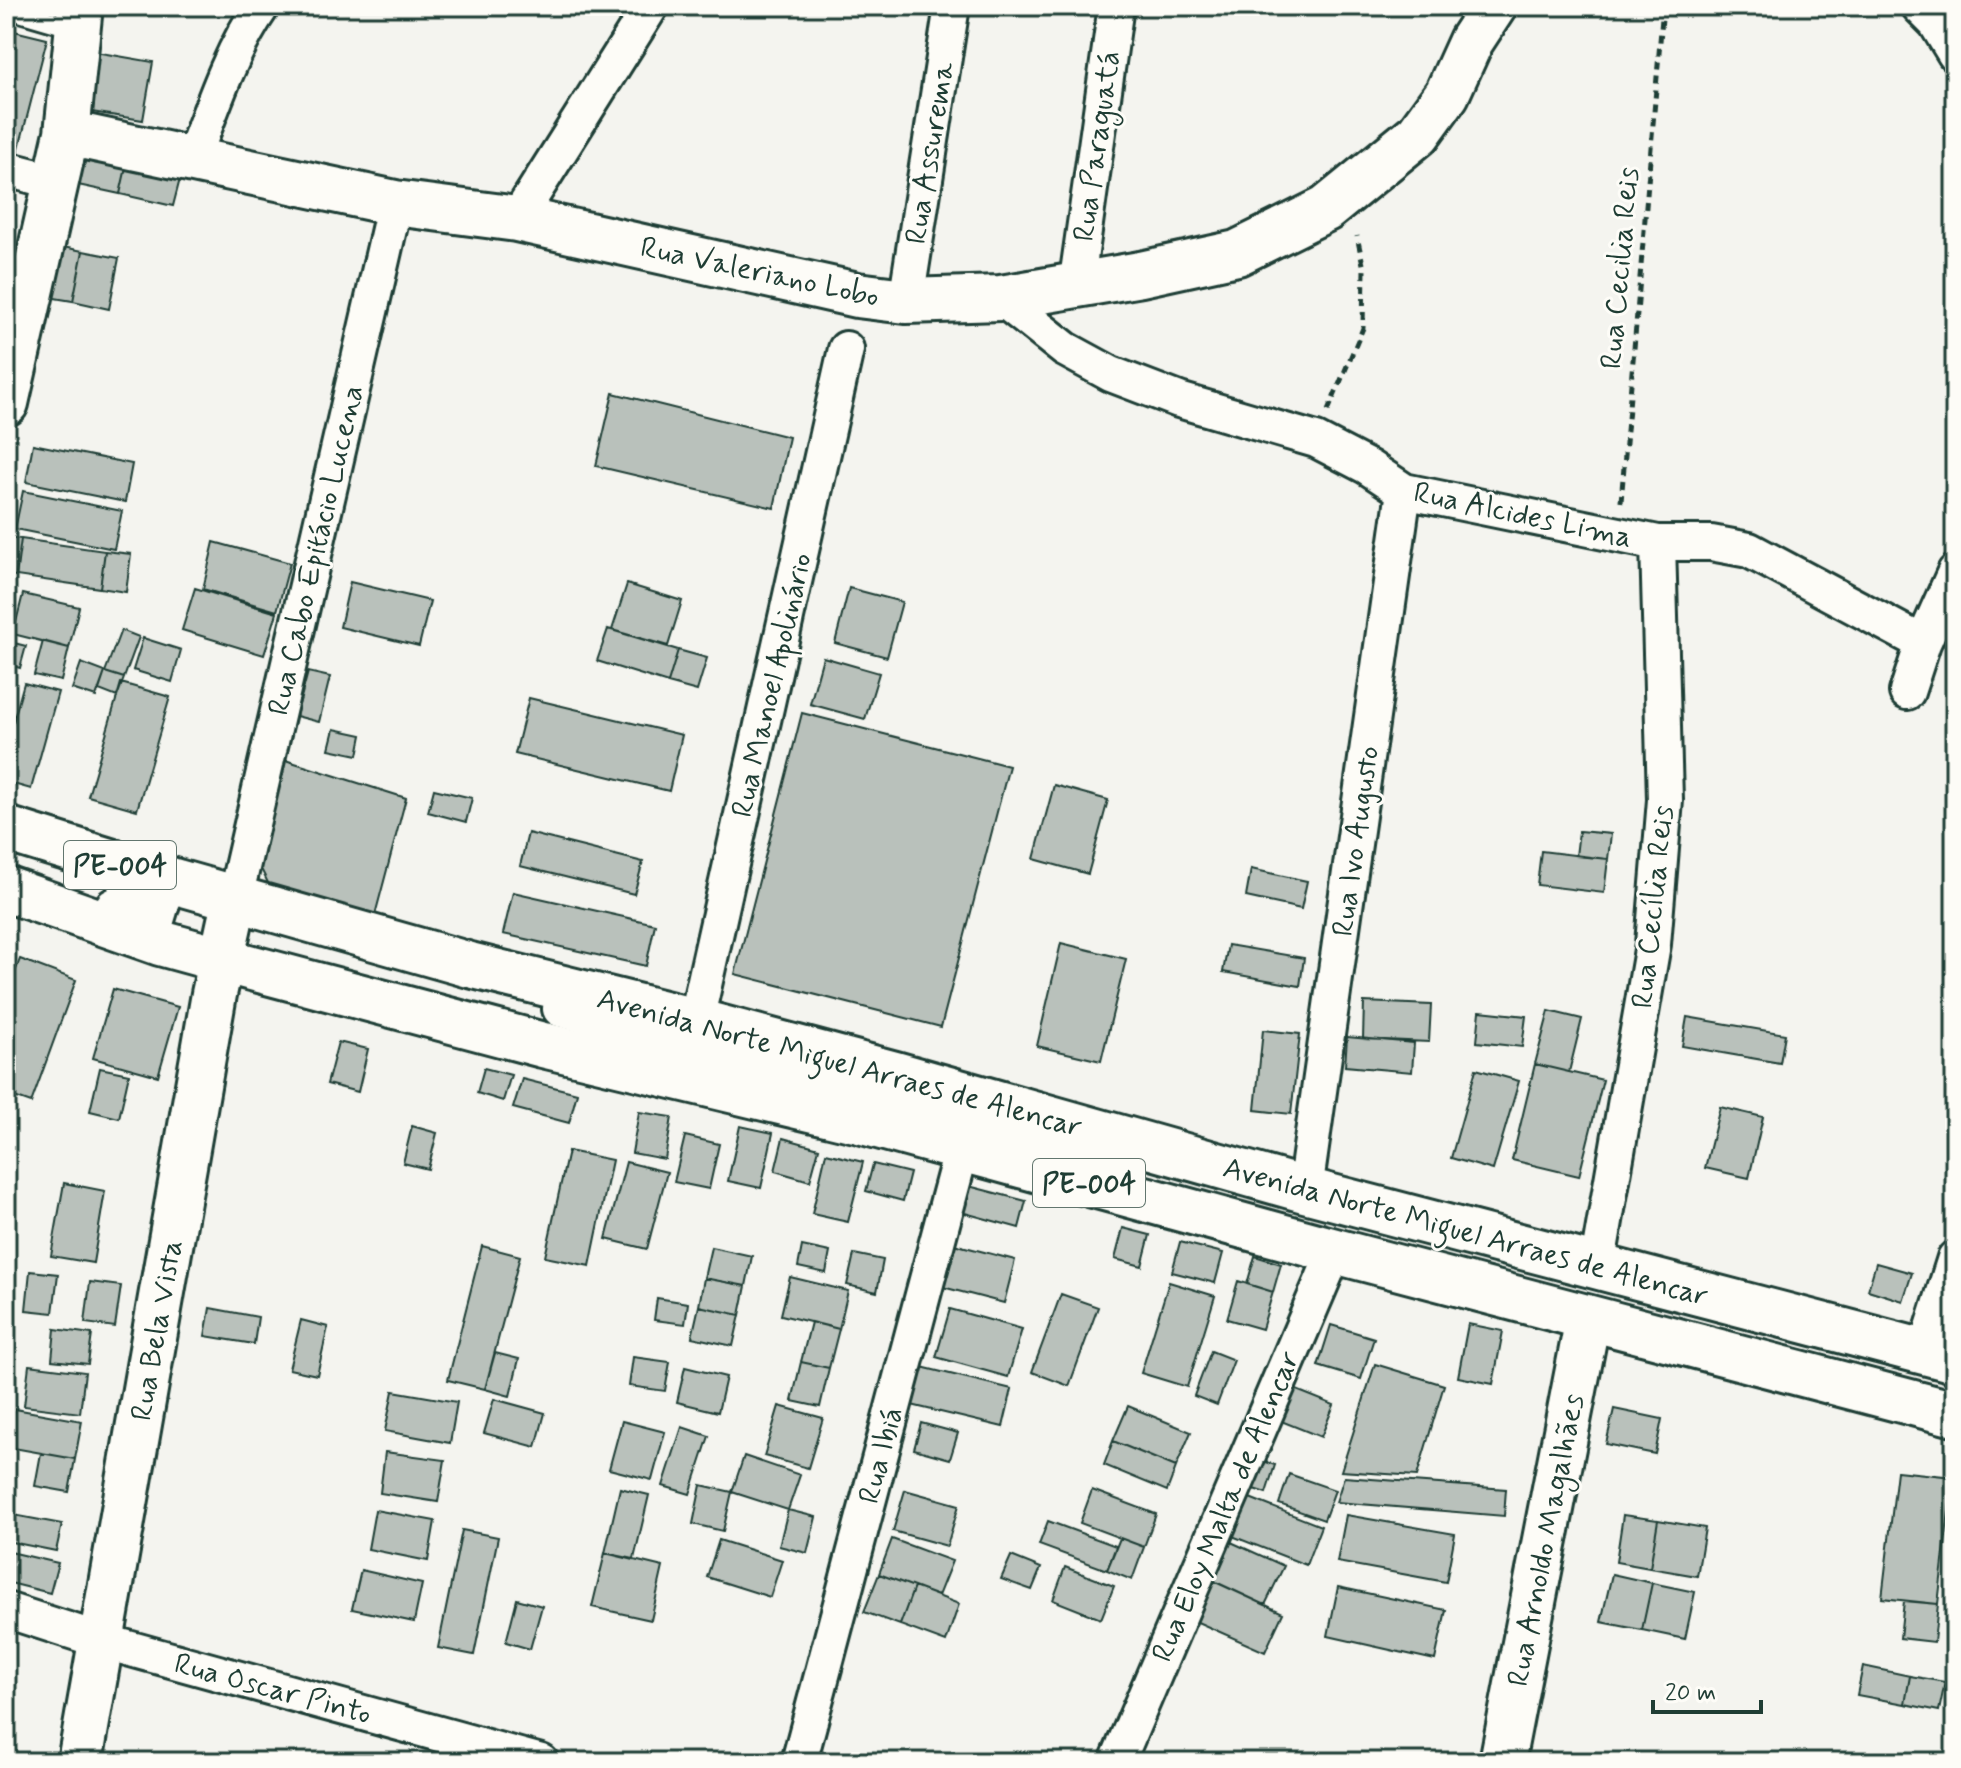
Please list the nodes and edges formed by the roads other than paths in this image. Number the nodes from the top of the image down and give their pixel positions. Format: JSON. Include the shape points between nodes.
{"nodes":[{"id":1,"x":262,"y":6,"type":"edge"},
{"id":2,"x":651,"y":6,"type":"edge"},
{"id":3,"x":952,"y":6,"type":"edge"},
{"id":4,"x":1116,"y":6,"type":"edge"},
{"id":5,"x":1494,"y":6,"type":"edge"},
{"id":6,"x":1919,"y":6,"type":"edge"},
{"id":7,"x":6,"y":8,"type":"edge"},
{"id":8,"x":79,"y":18,"type":"edge"},
{"id":9,"x":1955,"y":54,"type":"edge"},
{"id":10,"x":67,"y":133,"type":"junction"},
{"id":11,"x":192,"y":161,"type":"junction"},
{"id":12,"x":6,"y":169,"type":"edge"},
{"id":13,"x":56,"y":182,"type":"junction"},
{"id":14,"x":395,"y":203,"type":"junction"},
{"id":15,"x":517,"y":219,"type":"junction"},
{"id":16,"x":1076,"y":287,"type":"junction"},
{"id":17,"x":1001,"y":298,"type":"junction"},
{"id":18,"x":906,"y":301,"type":"junction"},
{"id":19,"x":846,"y":349,"type":"dead end"},
{"id":20,"x":6,"y":403,"type":"edge"},
{"id":21,"x":1404,"y":491,"type":"junction"},
{"id":22,"x":1658,"y":543,"type":"junction"},
{"id":23,"x":1955,"y":572,"type":"edge"},
{"id":24,"x":1923,"y":643,"type":"junction"},
{"id":25,"x":1907,"y":692,"type":"dead end"},
{"id":26,"x":6,"y":829,"type":"edge"},
{"id":27,"x":6,"y":848,"type":"edge"},
{"id":28,"x":6,"y":873,"type":"edge"},
{"id":29,"x":6,"y":889,"type":"edge"},
{"id":30,"x":226,"y":907,"type":"junction"},
{"id":31,"x":222,"y":960,"type":"junction"},
{"id":32,"x":696,"y":1021,"type":"junction"},
{"id":33,"x":962,"y":1148,"type":"junction"},
{"id":34,"x":1305,"y":1190,"type":"junction"},
{"id":35,"x":1335,"y":1251,"type":"junction"},
{"id":36,"x":1955,"y":1258,"type":"edge"},
{"id":37,"x":1597,"y":1267,"type":"junction"},
{"id":38,"x":1588,"y":1318,"type":"junction"},
{"id":39,"x":1945,"y":1365,"type":"edge"},
{"id":40,"x":1955,"y":1401,"type":"edge"},
{"id":41,"x":1955,"y":1414,"type":"edge"},
{"id":42,"x":6,"y":1610,"type":"edge"},
{"id":43,"x":102,"y":1641,"type":"junction"},
{"id":44,"x":80,"y":1762,"type":"edge"},
{"id":45,"x":541,"y":1762,"type":"edge"},
{"id":46,"x":799,"y":1762,"type":"edge"},
{"id":47,"x":1117,"y":1762,"type":"edge"},
{"id":48,"x":1502,"y":1762,"type":"edge"}],
"edges":[{"from":1,"to":11,"type":"street","via":[[226,73]]},
{"from":2,"to":15,"type":"street"},
{"from":3,"to":18,"type":"street","name":"Rua Assurema"},
{"from":4,"to":16,"type":"street","name":"Rua Paraguatá"},
{"from":5,"to":16,"type":"main road","name":"Rua Valeriano Lobo","via":[[1447,94],[1418,134],[1326,209],[1237,253]]},
{"from":6,"to":9,"type":"street"},
{"from":7,"to":8,"type":"lane"},
{"from":8,"to":10,"type":"main road"},
{"from":10,"to":11,"type":"main road","name":"Rua Valeriano Lobo"},
{"from":10,"to":13,"type":"main road"},
{"from":11,"to":14,"type":"main road","name":"Rua Valeriano Lobo"},
{"from":12,"to":13,"type":"street"},
{"from":13,"to":20,"type":"main road"},
{"from":14,"to":15,"type":"main road","name":"Rua Valeriano Lobo"},
{"from":14,"to":30,"type":"street","name":"Rua Cabo Epitácio Lucena"},
{"from":15,"to":18,"type":"main road","name":"Rua Valeriano Lobo","via":[[857,295]]},
{"from":16,"to":17,"type":"main road","name":"Rua Valeriano Lobo"},
{"from":17,"to":18,"type":"main road","name":"Rua Valeriano Lobo"},
{"from":17,"to":21,"type":"street","name":"Rua Alcides Lima","via":[[1065,349],[1111,374],[1316,440]]},
{"from":19,"to":32,"type":"street","name":"Rua Manoel Apolinário"},
{"from":21,"to":22,"type":"street","name":"Rua Alcides Lima"},
{"from":21,"to":34,"type":"street","name":"Rua Ivo Augusto"},
{"from":22,"to":24,"type":"street","name":"Rua Alcides Lima","via":[[1711,543],[1749,550]]},
{"from":22,"to":37,"type":"street","name":"Rua Cecília Reis","via":[[1665,800],[1658,894]]},
{"from":23,"to":24,"type":"street"},
{"from":24,"to":25,"type":"street"},
{"from":26,"to":30,"type":"main road","name":"Avenida Norte Miguel Arraes de Alencar","number":"PE-004"},
{"from":27,"to":28,"type":"street","via":[[164,897],[157,920]]},
{"from":29,"to":31,"type":"main road","name":"Avenida Norte Miguel Arraes de Alencar","number":"PE-004"},
{"from":30,"to":31,"type":"main road","name":"Rua Bela Vista"},
{"from":30,"to":32,"type":"main road","name":"Avenida Norte Miguel Arraes de Alencar","number":"PE-004"},
{"from":31,"to":33,"type":"main road","name":"Avenida Norte Miguel Arraes de Alencar","number":"PE-004"},
{"from":31,"to":43,"type":"main road","name":"Rua Bela Vista"},
{"from":32,"to":34,"type":"main road","name":"Avenida Norte Miguel Arraes de Alencar","number":"PE-004"},
{"from":33,"to":35,"type":"main road","name":"Avenida Norte Miguel Arraes de Alencar","number":"PE-004"},
{"from":33,"to":46,"type":"street","name":"Rua Ibiá"},
{"from":34,"to":37,"type":"main road","name":"Avenida Norte Miguel Arraes de Alencar","number":"PE-004"},
{"from":35,"to":38,"type":"main road","name":"Avenida Norte Miguel Arraes de Alencar","number":"PE-004"},
{"from":35,"to":47,"type":"street","name":"Rua Eloy Malta de Alencar"},
{"from":36,"to":39,"type":"street"},
{"from":37,"to":39,"type":"main road","name":"Avenida Norte Miguel Arraes de Alencar","number":"PE-004"},
{"from":38,"to":41,"type":"main road","name":"Avenida Norte Miguel Arraes de Alencar","number":"PE-004"},
{"from":38,"to":48,"type":"main road","name":"Rua Arnoldo Magalhães"},
{"from":39,"to":40,"type":"street","via":[[810,1077],[244,922],[235,948],[872,1109]]},
{"from":42,"to":43,"type":"street","name":"Rua Oscar Pinto"},
{"from":43,"to":44,"type":"main road","name":"Rua Bela Vista"},
{"from":43,"to":45,"type":"street","name":"Rua Oscar Pinto"}]}
